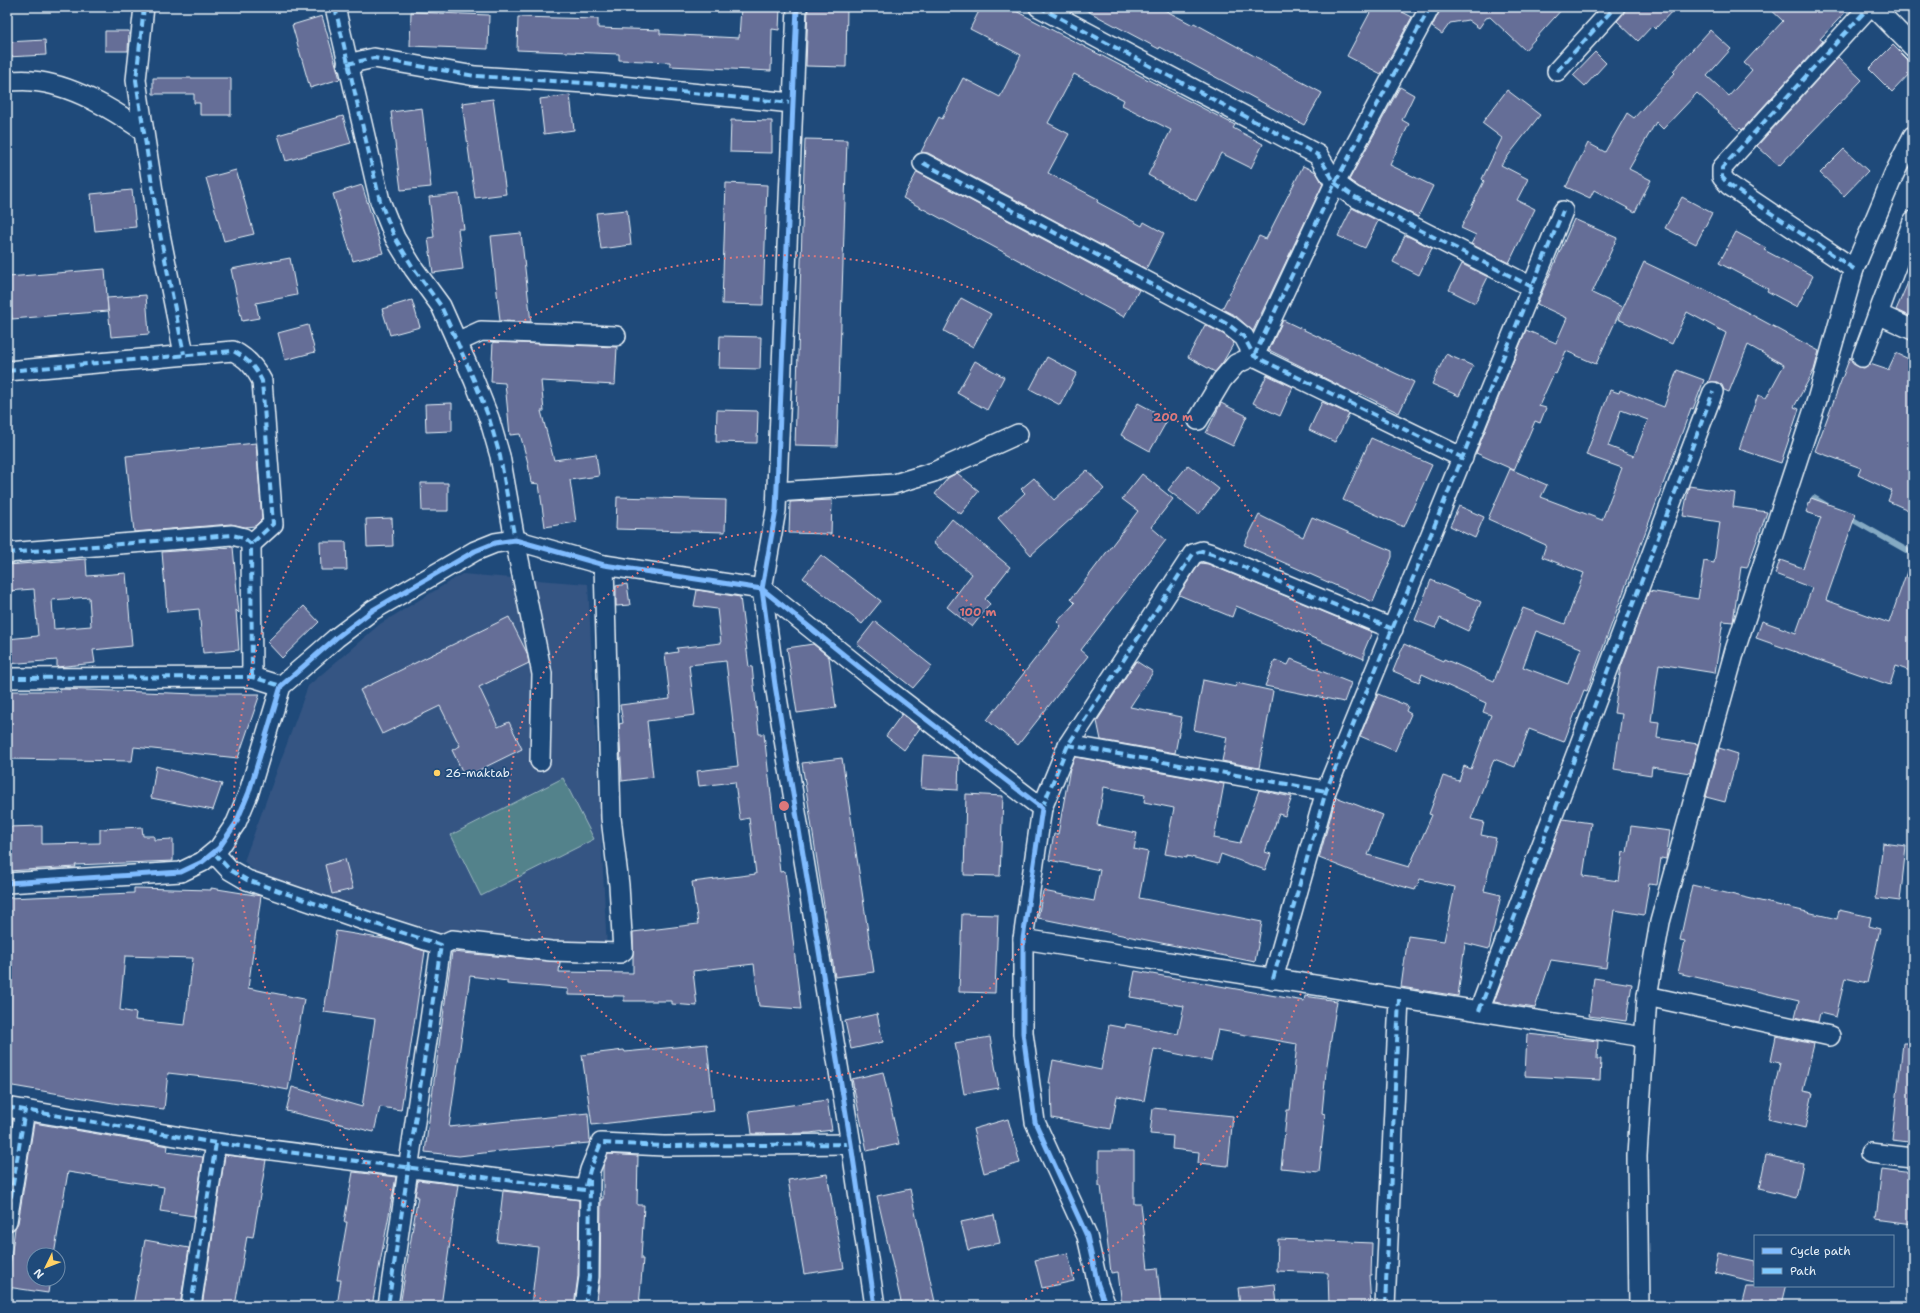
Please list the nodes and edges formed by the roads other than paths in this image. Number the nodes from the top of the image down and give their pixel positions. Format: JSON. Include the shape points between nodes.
{"nodes":[{"id":1,"x":144,"y":7,"type":"edge"},
{"id":2,"x":336,"y":7,"type":"edge"},
{"id":3,"x":797,"y":7,"type":"edge"},
{"id":4,"x":1039,"y":7,"type":"edge"},
{"id":5,"x":1430,"y":7,"type":"edge"},
{"id":6,"x":1615,"y":7,"type":"edge"},
{"id":7,"x":1869,"y":7,"type":"edge"},
{"id":8,"x":1874,"y":7,"type":"edge"},
{"id":9,"x":1913,"y":47,"type":"edge"},
{"id":10,"x":347,"y":64,"type":"junction"},
{"id":11,"x":1558,"y":71,"type":"dead end"},
{"id":12,"x":7,"y":80,"type":"edge"},
{"id":13,"x":792,"y":103,"type":"junction"},
{"id":14,"x":144,"y":131,"type":"junction"},
{"id":15,"x":1913,"y":136,"type":"edge"},
{"id":16,"x":923,"y":163,"type":"dead end"},
{"id":17,"x":1335,"y":183,"type":"junction"},
{"id":18,"x":1563,"y":211,"type":"dead end"},
{"id":19,"x":1913,"y":221,"type":"edge"},
{"id":20,"x":1854,"y":269,"type":"junction"},
{"id":21,"x":1532,"y":287,"type":"junction"},
{"id":22,"x":1878,"y":314,"type":"junction"},
{"id":23,"x":1913,"y":330,"type":"edge"},
{"id":24,"x":616,"y":336,"type":"dead end"},
{"id":25,"x":457,"y":342,"type":"junction"},
{"id":26,"x":184,"y":354,"type":"junction"},
{"id":27,"x":1254,"y":356,"type":"junction"},
{"id":28,"x":1862,"y":357,"type":"dead end"},
{"id":29,"x":7,"y":371,"type":"edge"},
{"id":30,"x":1713,"y":392,"type":"dead end"},
{"id":31,"x":1198,"y":420,"type":"dead end"},
{"id":32,"x":1018,"y":434,"type":"dead end"},
{"id":33,"x":1463,"y":458,"type":"junction"},
{"id":34,"x":777,"y":492,"type":"junction"},
{"id":35,"x":515,"y":540,"type":"junction"},
{"id":36,"x":251,"y":544,"type":"junction"},
{"id":37,"x":7,"y":553,"type":"edge"},
{"id":38,"x":604,"y":565,"type":"junction"},
{"id":39,"x":762,"y":589,"type":"junction"},
{"id":40,"x":1393,"y":629,"type":"junction"},
{"id":41,"x":252,"y":677,"type":"junction"},
{"id":42,"x":7,"y":678,"type":"edge"},
{"id":43,"x":281,"y":686,"type":"junction"},
{"id":44,"x":1068,"y":745,"type":"junction"},
{"id":45,"x":540,"y":761,"type":"dead end"},
{"id":46,"x":1326,"y":791,"type":"junction"},
{"id":47,"x":1042,"y":808,"type":"junction"},
{"id":48,"x":214,"y":853,"type":"junction"},
{"id":49,"x":7,"y":883,"type":"edge"},
{"id":50,"x":1023,"y":939,"type":"junction"},
{"id":51,"x":441,"y":944,"type":"junction"},
{"id":52,"x":1273,"y":979,"type":"junction"},
{"id":53,"x":1647,"y":996,"type":"junction"},
{"id":54,"x":1399,"y":999,"type":"junction"},
{"id":55,"x":1479,"y":1011,"type":"junction"},
{"id":56,"x":1830,"y":1036,"type":"dead end"},
{"id":57,"x":1644,"y":1037,"type":"junction"},
{"id":58,"x":16,"y":1108,"type":"edge"},
{"id":59,"x":216,"y":1143,"type":"junction"},
{"id":60,"x":851,"y":1144,"type":"junction"},
{"id":61,"x":1870,"y":1153,"type":"dead end"},
{"id":62,"x":1913,"y":1158,"type":"edge"},
{"id":63,"x":408,"y":1168,"type":"junction"},
{"id":64,"x":590,"y":1170,"type":"junction"},
{"id":65,"x":7,"y":1221,"type":"edge"},
{"id":66,"x":191,"y":1306,"type":"edge"},
{"id":67,"x":388,"y":1306,"type":"edge"},
{"id":68,"x":585,"y":1306,"type":"edge"},
{"id":69,"x":875,"y":1306,"type":"edge"},
{"id":70,"x":1106,"y":1306,"type":"edge"},
{"id":71,"x":1385,"y":1306,"type":"edge"},
{"id":72,"x":1639,"y":1306,"type":"edge"}],
"edges":[{"from":1,"to":14,"type":"street","via":[[136,80]]},
{"from":2,"to":10,"type":"street"},
{"from":3,"to":13,"type":"street"},
{"from":4,"to":17,"type":"street","via":[[1318,156]]},
{"from":5,"to":17,"type":"street"},
{"from":6,"to":11,"type":"street"},
{"from":7,"to":20,"type":"street","via":[[1722,168],[1722,177],[1729,185]]},
{"from":8,"to":9,"type":"street"},
{"from":10,"to":13,"type":"street","via":[[374,58],[475,76],[601,84]]},
{"from":10,"to":25,"type":"street","via":[[380,201],[395,238],[440,306]]},
{"from":12,"to":14,"type":"street","via":[[33,81],[74,91],[121,115]]},
{"from":13,"to":34,"type":"street"},
{"from":14,"to":26,"type":"street","via":[[158,224]]},
{"from":15,"to":20,"type":"street"},
{"from":16,"to":27,"type":"street","via":[[1229,325],[1244,336]]},
{"from":17,"to":21,"type":"street","via":[[1353,196]]},
{"from":17,"to":27,"type":"street"},
{"from":18,"to":21,"type":"street"},
{"from":19,"to":22,"type":"street"},
{"from":20,"to":53,"type":"street","via":[[1817,400],[1735,650],[1660,922]]},
{"from":21,"to":33,"type":"street"},
{"from":22,"to":23,"type":"street"},
{"from":22,"to":28,"type":"street"},
{"from":24,"to":25,"type":"street","via":[[482,331]]},
{"from":25,"to":35,"type":"street","via":[[486,411],[500,456]]},
{"from":26,"to":29,"type":"street"},
{"from":26,"to":36,"type":"street","via":[[232,351],[251,362],[262,381],[273,524]]},
{"from":27,"to":31,"type":"street","via":[[1236,364],[1222,380]]},
{"from":27,"to":33,"type":"street"},
{"from":30,"to":55,"type":"street"},
{"from":32,"to":34,"type":"street","via":[[934,472],[894,484]]},
{"from":33,"to":40,"type":"street"},
{"from":34,"to":39,"type":"street"},
{"from":35,"to":38,"type":"street"},
{"from":35,"to":43,"type":"street","via":[[495,543],[475,551],[373,610]]},
{"from":35,"to":45,"type":"street","via":[[542,674]]},
{"from":36,"to":37,"type":"street","via":[[244,538],[232,535]]},
{"from":36,"to":41,"type":"street"},
{"from":38,"to":39,"type":"street"},
{"from":38,"to":51,"type":"street","via":[[611,818],[623,951],[552,951],[452,940]]},
{"from":39,"to":47,"type":"street"},
{"from":39,"to":60,"type":"street","via":[[775,685]]},
{"from":40,"to":44,"type":"street","via":[[1212,554],[1202,551],[1193,554]]},
{"from":40,"to":46,"type":"street"},
{"from":41,"to":42,"type":"street"},
{"from":41,"to":43,"type":"street"},
{"from":43,"to":48,"type":"street","via":[[249,792],[236,823]]},
{"from":44,"to":46,"type":"street"},
{"from":44,"to":47,"type":"street"},
{"from":46,"to":52,"type":"street"},
{"from":47,"to":50,"type":"street"},
{"from":48,"to":49,"type":"street","via":[[181,872]]},
{"from":48,"to":51,"type":"street","via":[[230,870],[247,880]]},
{"from":50,"to":52,"type":"street"},
{"from":50,"to":70,"type":"street","via":[[1023,1033],[1035,1122],[1087,1236],[1098,1285]]},
{"from":51,"to":63,"type":"street"},
{"from":52,"to":54,"type":"street"},
{"from":53,"to":56,"type":"street"},
{"from":53,"to":57,"type":"street"},
{"from":54,"to":55,"type":"street"},
{"from":54,"to":71,"type":"street"},
{"from":55,"to":57,"type":"street"},
{"from":57,"to":72,"type":"street","via":[[1637,1156]]},
{"from":58,"to":59,"type":"street"},
{"from":58,"to":65,"type":"street"},
{"from":59,"to":63,"type":"street"},
{"from":59,"to":66,"type":"street"},
{"from":60,"to":64,"type":"street","via":[[664,1146],[601,1143]]},
{"from":60,"to":69,"type":"street"},
{"from":61,"to":62,"type":"street"},
{"from":63,"to":64,"type":"street","via":[[585,1190]]},
{"from":63,"to":67,"type":"street"},
{"from":64,"to":68,"type":"street","via":[[589,1277]]}]}
